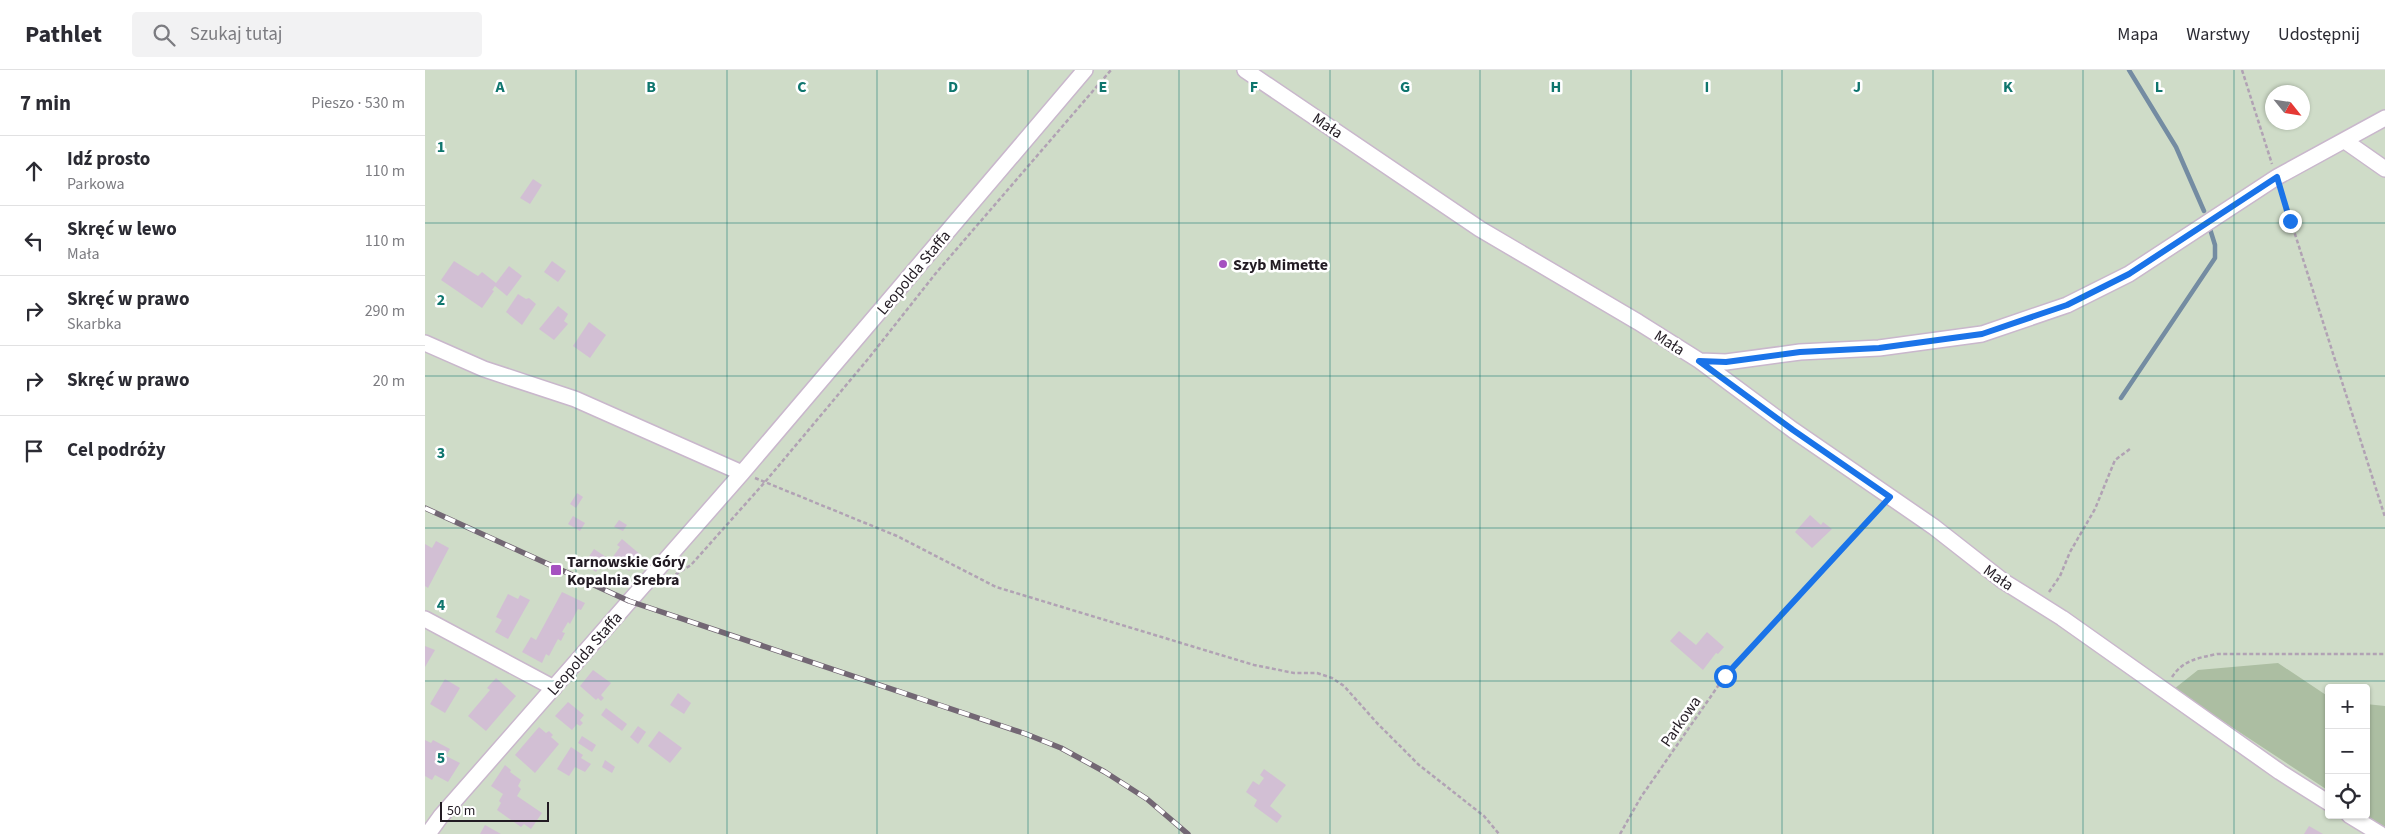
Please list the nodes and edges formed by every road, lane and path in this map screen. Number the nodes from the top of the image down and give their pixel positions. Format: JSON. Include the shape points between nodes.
{"nodes":[{"id":1,"x":1085,"y":70,"type":"edge"},
{"id":2,"x":1111,"y":70,"type":"edge"},
{"id":3,"x":1245,"y":70,"type":"edge"},
{"id":4,"x":2242,"y":70,"type":"edge"},
{"id":5,"x":2385,"y":118,"type":"edge"},
{"id":6,"x":2345,"y":141,"type":"junction"},
{"id":7,"x":2385,"y":169,"type":"edge"},
{"id":8,"x":2277,"y":177,"type":"junction"},
{"id":9,"x":425,"y":343,"type":"edge"},
{"id":10,"x":1699,"y":361,"type":"junction"},
{"id":11,"x":2131,"y":449,"type":"dead end"},
{"id":12,"x":742,"y":473,"type":"junction"},
{"id":13,"x":765,"y":482,"type":"junction"},
{"id":14,"x":1890,"y":497,"type":"junction"},
{"id":15,"x":2385,"y":518,"type":"edge"},
{"id":16,"x":651,"y":576,"type":"junction"},
{"id":17,"x":2041,"y":604,"type":"junction"},
{"id":18,"x":425,"y":620,"type":"edge"},
{"id":19,"x":2385,"y":654,"type":"edge"},
{"id":20,"x":554,"y":688,"type":"junction"},
{"id":21,"x":2164,"y":690,"type":"junction"},
{"id":22,"x":2325,"y":800,"type":"edge"},
{"id":23,"x":2355,"y":819,"type":"edge"},
{"id":24,"x":429,"y":834,"type":"edge"},
{"id":25,"x":1499,"y":834,"type":"edge"},
{"id":26,"x":1619,"y":834,"type":"edge"},
{"id":27,"x":2379,"y":834,"type":"edge"}],
"edges":[{"from":1,"to":12,"type":"street","name":"Leopolda Staffa"},
{"from":2,"to":13,"type":"path","via":[[936,273]]},
{"from":3,"to":10,"type":"street","name":"Mała","via":[[1479,229]]},
{"from":4,"to":8,"type":"path"},
{"from":5,"to":6,"type":"street"},
{"from":6,"to":7,"type":"street"},
{"from":6,"to":8,"type":"street"},
{"from":8,"to":10,"type":"street","via":[[2129,274],[2067,305],[1982,334],[1879,348],[1800,352],[1726,362]]},
{"from":8,"to":15,"type":"path"},
{"from":9,"to":12,"type":"street","via":[[484,369],[575,399]]},
{"from":10,"to":14,"type":"street","name":"Mała"},
{"from":11,"to":17,"type":"path","via":[[2115,460],[2095,509],[2060,576]]},
{"from":12,"to":13,"type":"path"},
{"from":12,"to":16,"type":"street","name":"Leopolda Staffa"},
{"from":13,"to":16,"type":"path","via":[[691,565],[663,582]]},
{"from":13,"to":25,"type":"path","via":[[897,536],[996,587],[1254,664],[1332,678],[1344,686],[1419,765],[1484,816]]},
{"from":14,"to":17,"type":"street","name":"Mała","via":[[2003,582]]},
{"from":14,"to":26,"type":"path","name":"Parkowa","via":[[1725,676]]},
{"from":16,"to":20,"type":"street","name":"Leopolda Staffa"},
{"from":17,"to":21,"type":"street","name":"Mała"},
{"from":18,"to":20,"type":"street"},
{"from":19,"to":21,"type":"path","via":[[2217,654],[2200,657],[2179,667]]},
{"from":20,"to":24,"type":"street","name":"Leopolda Staffa","via":[[441,816]]},
{"from":21,"to":22,"type":"street","name":"Mała"},
{"from":23,"to":27,"type":"street"}]}
